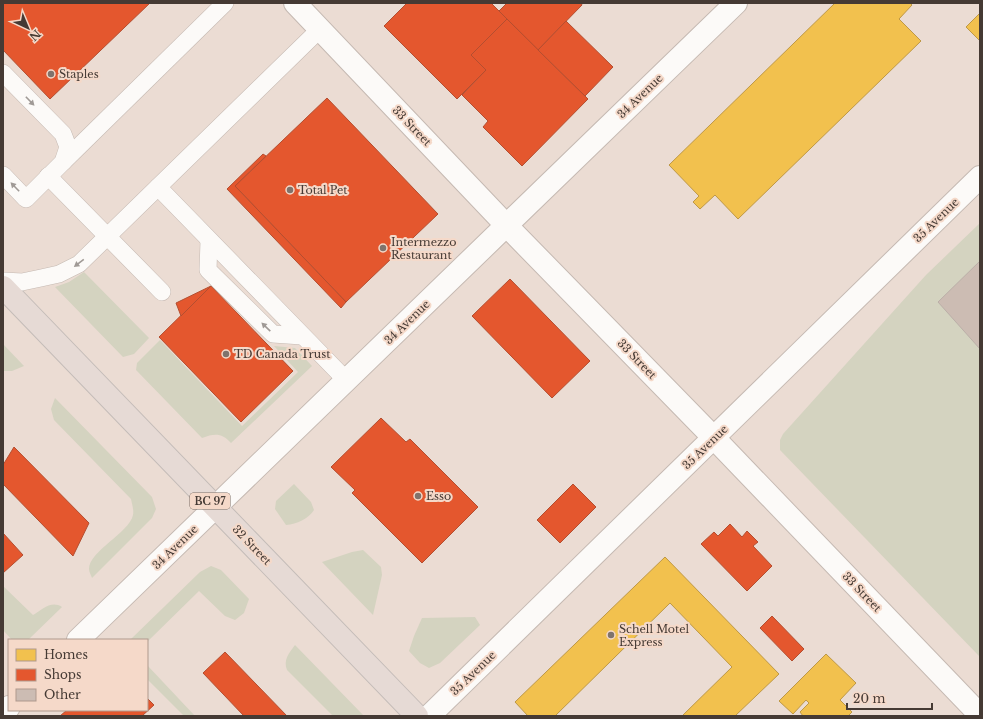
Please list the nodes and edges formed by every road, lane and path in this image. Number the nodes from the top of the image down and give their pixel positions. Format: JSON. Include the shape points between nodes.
{"nodes":[{"id":1,"x":225,"y":3,"type":"edge"},
{"id":2,"x":295,"y":3,"type":"edge"},
{"id":3,"x":736,"y":3,"type":"edge"},
{"id":4,"x":320,"y":29,"type":"junction"},
{"id":5,"x":3,"y":73,"type":"edge"},
{"id":6,"x":63,"y":162,"type":"junction"},
{"id":7,"x":3,"y":175,"type":"edge"},
{"id":8,"x":48,"y":176,"type":"junction"},
{"id":9,"x":980,"y":178,"type":"edge"},
{"id":10,"x":158,"y":187,"type":"junction"},
{"id":11,"x":507,"y":226,"type":"junction"},
{"id":12,"x":107,"y":236,"type":"junction"},
{"id":13,"x":3,"y":280,"type":"edge"},
{"id":14,"x":3,"y":287,"type":"edge"},
{"id":15,"x":162,"y":292,"type":"dead end"},
{"id":16,"x":347,"y":381,"type":"junction"},
{"id":17,"x":714,"y":438,"type":"junction"},
{"id":18,"x":216,"y":508,"type":"junction"},
{"id":19,"x":79,"y":639,"type":"edge"},
{"id":20,"x":980,"y":715,"type":"edge"},
{"id":21,"x":417,"y":716,"type":"edge"},
{"id":22,"x":429,"y":716,"type":"edge"}],
"edges":[{"from":1,"to":6,"type":"lane"},
{"from":2,"to":4,"type":"street","name":"33 Street"},
{"from":3,"to":11,"type":"street","name":"34 Avenue"},
{"from":4,"to":10,"type":"lane"},
{"from":4,"to":11,"type":"street","name":"33 Street"},
{"from":5,"to":6,"type":"lane","one_way":true,"via":[[63,134],[68,147]]},
{"from":6,"to":8,"type":"lane"},
{"from":8,"to":7,"type":"lane","one_way":true,"via":[[26,199]]},
{"from":8,"to":12,"type":"lane"},
{"from":9,"to":17,"type":"street","name":"35 Avenue"},
{"from":10,"to":12,"type":"lane"},
{"from":10,"to":16,"type":"lane"},
{"from":11,"to":16,"type":"street","name":"34 Avenue"},
{"from":11,"to":17,"type":"street","name":"33 Street"},
{"from":12,"to":13,"type":"lane","one_way":true,"via":[[79,264],[59,274],[22,282]]},
{"from":12,"to":15,"type":"lane"},
{"from":14,"to":18,"type":"highway","name":"32 Street","number":"BC 97"},
{"from":16,"to":18,"type":"street","name":"34 Avenue"},
{"from":17,"to":20,"type":"street","name":"33 Street"},
{"from":17,"to":22,"type":"street","name":"35 Avenue"},
{"from":18,"to":19,"type":"street","name":"34 Avenue"},
{"from":18,"to":21,"type":"highway","name":"32 Street","number":"BC 97"}]}
